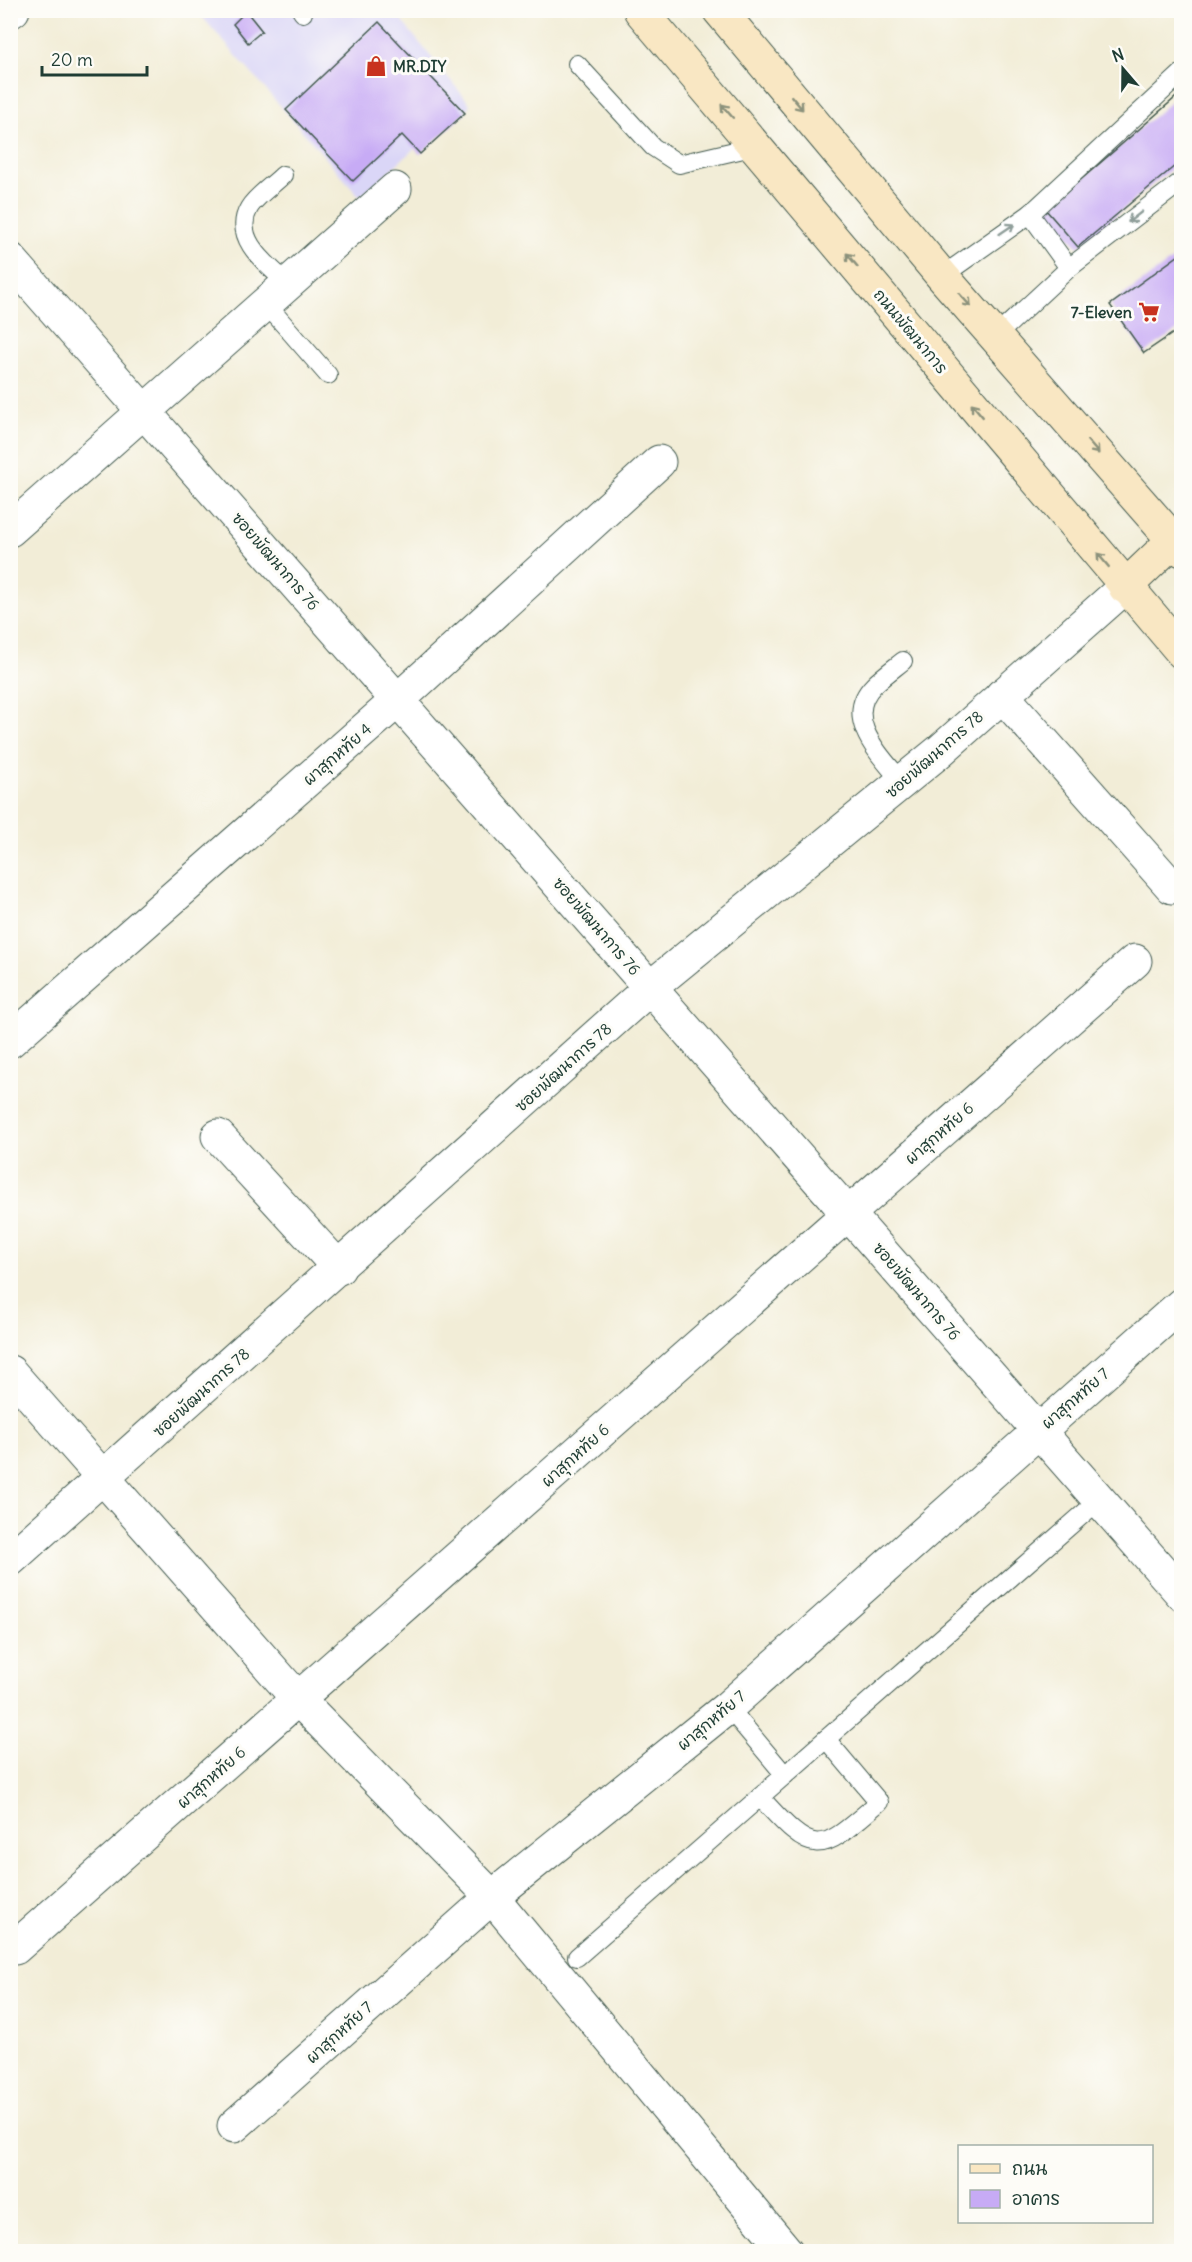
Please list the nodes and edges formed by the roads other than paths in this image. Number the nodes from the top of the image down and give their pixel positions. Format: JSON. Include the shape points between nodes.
{"nodes":[{"id":1,"x":640,"y":10,"type":"edge"},
{"id":2,"x":719,"y":10,"type":"edge"},
{"id":3,"x":577,"y":64,"type":"dead end"},
{"id":4,"x":1182,"y":73,"type":"edge"},
{"id":5,"x":756,"y":146,"type":"junction"},
{"id":6,"x":283,"y":176,"type":"dead end"},
{"id":7,"x":1182,"y":181,"type":"edge"},
{"id":8,"x":395,"y":189,"type":"dead end"},
{"id":9,"x":1029,"y":214,"type":"junction"},
{"id":10,"x":10,"y":259,"type":"edge"},
{"id":11,"x":1069,"y":268,"type":"junction"},
{"id":12,"x":942,"y":276,"type":"junction"},
{"id":13,"x":277,"y":294,"type":"junction"},
{"id":14,"x":997,"y":335,"type":"junction"},
{"id":15,"x":328,"y":375,"type":"dead end"},
{"id":16,"x":145,"y":412,"type":"junction"},
{"id":17,"x":659,"y":462,"type":"dead end"},
{"id":18,"x":10,"y":530,"type":"edge"},
{"id":19,"x":1178,"y":545,"type":"edge"},
{"id":20,"x":1125,"y":587,"type":"junction"},
{"id":21,"x":1182,"y":652,"type":"edge"},
{"id":22,"x":903,"y":661,"type":"dead end"},
{"id":23,"x":1002,"y":695,"type":"junction"},
{"id":24,"x":398,"y":700,"type":"junction"},
{"id":25,"x":902,"y":782,"type":"junction"},
{"id":26,"x":1172,"y":887,"type":"dead end"},
{"id":27,"x":1135,"y":961,"type":"dead end"},
{"id":28,"x":651,"y":987,"type":"junction"},
{"id":29,"x":10,"y":1041,"type":"edge"},
{"id":30,"x":218,"y":1136,"type":"dead end"},
{"id":31,"x":849,"y":1212,"type":"junction"},
{"id":32,"x":339,"y":1268,"type":"junction"},
{"id":33,"x":1182,"y":1304,"type":"edge"},
{"id":34,"x":10,"y":1372,"type":"edge"},
{"id":35,"x":1037,"y":1431,"type":"junction"},
{"id":36,"x":103,"y":1479,"type":"junction"},
{"id":37,"x":1098,"y":1500,"type":"junction"},
{"id":38,"x":10,"y":1560,"type":"edge"},
{"id":39,"x":1182,"y":1594,"type":"edge"},
{"id":40,"x":299,"y":1700,"type":"junction"},
{"id":41,"x":728,"y":1707,"type":"junction"},
{"id":42,"x":826,"y":1739,"type":"junction"},
{"id":43,"x":785,"y":1775,"type":"junction"},
{"id":44,"x":760,"y":1797,"type":"junction"},
{"id":45,"x":492,"y":1897,"type":"junction"},
{"id":46,"x":15,"y":1948,"type":"dead end"},
{"id":47,"x":577,"y":1957,"type":"dead end"},
{"id":48,"x":234,"y":2126,"type":"dead end"},
{"id":49,"x":787,"y":2252,"type":"edge"}],
"edges":[{"from":5,"to":1,"type":"main road","name":"ถนนพัฒนาการ","one_way":true},
{"from":2,"to":12,"type":"main road","one_way":true},
{"from":3,"to":5,"type":"lane","via":[[653,147],[680,164]]},
{"from":4,"to":9,"type":"lane"},
{"from":20,"to":5,"type":"main road","name":"ถนนพัฒนาการ","one_way":true},
{"from":6,"to":13,"type":"lane","via":[[248,209],[244,234]]},
{"from":7,"to":11,"type":"lane","one_way":true},
{"from":8,"to":13,"type":"street"},
{"from":9,"to":11,"type":"lane"},
{"from":12,"to":9,"type":"lane","one_way":true},
{"from":10,"to":16,"type":"street","name":"ซอยพัฒนาการ 76"},
{"from":11,"to":14,"type":"lane"},
{"from":12,"to":14,"type":"main road","one_way":true},
{"from":13,"to":15,"type":"lane"},
{"from":13,"to":16,"type":"street"},
{"from":14,"to":19,"type":"main road","one_way":true},
{"from":16,"to":18,"type":"street"},
{"from":16,"to":24,"type":"street","name":"ซอยพัฒนาการ 76"},
{"from":17,"to":24,"type":"street","name":"ผาสุกหทัย 4"},
{"from":19,"to":20,"type":"main road"},
{"from":20,"to":21,"type":"main road","name":"ถนนพัฒนาการ"},
{"from":20,"to":23,"type":"street","name":"ซอยพัฒนาการ 78"},
{"from":22,"to":25,"type":"lane","via":[[872,686],[861,703],[867,738]]},
{"from":23,"to":25,"type":"street","name":"ซอยพัฒนาการ 78"},
{"from":23,"to":26,"type":"street"},
{"from":24,"to":28,"type":"street","name":"ซอยพัฒนาการ 76"},
{"from":24,"to":29,"type":"street","name":"ผาสุกหทัย 4"},
{"from":25,"to":28,"type":"street","name":"ซอยพัฒนาการ 78"},
{"from":27,"to":31,"type":"street","name":"ผาสุกหทัย 6"},
{"from":28,"to":31,"type":"street","name":"ซอยพัฒนาการ 76"},
{"from":28,"to":32,"type":"street","name":"ซอยพัฒนาการ 78"},
{"from":30,"to":32,"type":"street"},
{"from":31,"to":35,"type":"street","name":"ซอยพัฒนาการ 76"},
{"from":31,"to":40,"type":"street","name":"ผาสุกหทัย 6"},
{"from":32,"to":36,"type":"street","name":"ซอยพัฒนาการ 78"},
{"from":33,"to":35,"type":"street","name":"ผาสุกหทัย 7"},
{"from":34,"to":36,"type":"street"},
{"from":35,"to":37,"type":"street","name":"ซอยพัฒนาการ 76"},
{"from":35,"to":41,"type":"street","name":"ผาสุกหทัย 7"},
{"from":36,"to":38,"type":"street","name":"ซอยพัฒนาการ 78"},
{"from":36,"to":40,"type":"street"},
{"from":37,"to":39,"type":"street","name":"ซอยพัฒนาการ 76"},
{"from":37,"to":42,"type":"lane"},
{"from":40,"to":45,"type":"street"},
{"from":40,"to":46,"type":"street","name":"ผาสุกหทัย 6"},
{"from":41,"to":43,"type":"lane"},
{"from":41,"to":45,"type":"street","name":"ผาสุกหทัย 7"},
{"from":42,"to":43,"type":"lane"},
{"from":42,"to":44,"type":"lane","via":[[879,1802],[837,1838],[815,1844],[794,1834]]},
{"from":43,"to":44,"type":"lane"},
{"from":44,"to":47,"type":"lane"},
{"from":45,"to":48,"type":"street","name":"ผาสุกหทัย 7"},
{"from":45,"to":49,"type":"street"}]}
